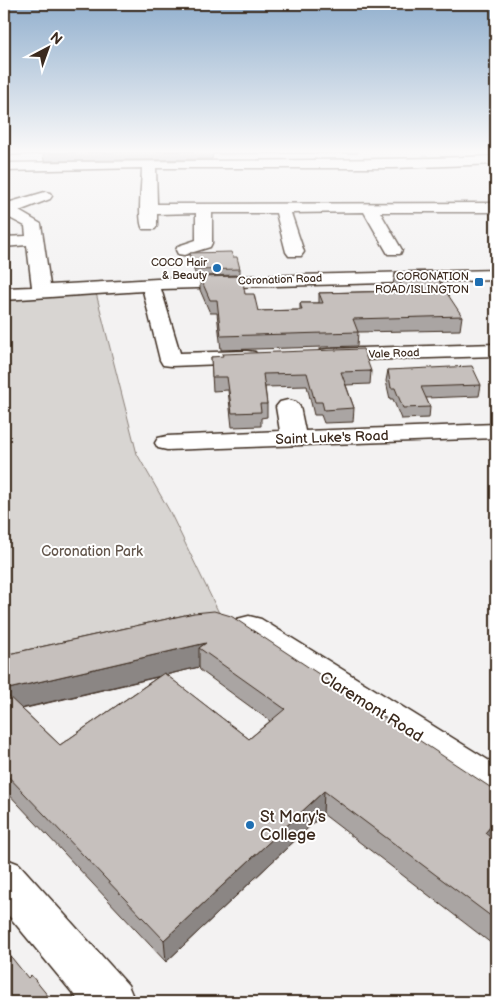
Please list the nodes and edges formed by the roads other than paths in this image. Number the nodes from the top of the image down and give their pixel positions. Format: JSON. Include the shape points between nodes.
{"nodes":[{"id":1,"x":42,"y":197,"type":"edge"},
{"id":2,"x":152,"y":197,"type":"edge"},
{"id":3,"x":369,"y":207,"type":"junction"},
{"id":4,"x":496,"y":207,"type":"edge"},
{"id":5,"x":204,"y":208,"type":"junction"},
{"id":6,"x":282,"y":208,"type":"junction"},
{"id":7,"x":6,"y":209,"type":"edge"},
{"id":8,"x":148,"y":209,"type":"junction"},
{"id":9,"x":149,"y":226,"type":"dead end"},
{"id":10,"x":35,"y":240,"type":"junction"},
{"id":11,"x":4,"y":242,"type":"edge"},
{"id":12,"x":184,"y":250,"type":"dead end"},
{"id":13,"x":394,"y":250,"type":"dead end"},
{"id":14,"x":295,"y":252,"type":"dead end"},
{"id":15,"x":496,"y":275,"type":"edge"},
{"id":16,"x":150,"y":284,"type":"junction"},
{"id":17,"x":42,"y":292,"type":"junction"},
{"id":18,"x":4,"y":294,"type":"edge"},
{"id":19,"x":496,"y":350,"type":"edge"},
{"id":20,"x":307,"y":355,"type":"edge"},
{"id":21,"x":268,"y":357,"type":"edge"},
{"id":22,"x":288,"y":407,"type":"dead end"},
{"id":23,"x":496,"y":431,"type":"edge"},
{"id":24,"x":294,"y":438,"type":"junction"},
{"id":25,"x":167,"y":443,"type":"dead end"},
{"id":26,"x":249,"y":627,"type":"edge"},
{"id":27,"x":496,"y":785,"type":"edge"},
{"id":28,"x":4,"y":878,"type":"edge"},
{"id":29,"x":111,"y":1002,"type":"edge"}],
"edges":[{"from":1,"to":7,"type":"street"},
{"from":2,"to":8,"type":"street"},
{"from":3,"to":4,"type":"street"},
{"from":3,"to":6,"type":"street"},
{"from":3,"to":13,"type":"street"},
{"from":5,"to":6,"type":"street"},
{"from":5,"to":8,"type":"street"},
{"from":5,"to":12,"type":"street","via":[[204,243]]},
{"from":6,"to":14,"type":"street"},
{"from":7,"to":10,"type":"street","via":[[33,224]]},
{"from":8,"to":9,"type":"street"},
{"from":10,"to":11,"type":"street"},
{"from":10,"to":17,"type":"street"},
{"from":15,"to":16,"type":"street","name":"Coronation Road"},
{"from":16,"to":17,"type":"street","name":"Coronation Road"},
{"from":16,"to":21,"type":"street","via":[[171,360]]},
{"from":17,"to":18,"type":"street","name":"Coronation Road"},
{"from":19,"to":20,"type":"street","name":"Vale Road"},
{"from":22,"to":24,"type":"street"},
{"from":23,"to":24,"type":"street","name":"Saint Luke's Road"},
{"from":24,"to":25,"type":"street","name":"Saint Luke's Road"},
{"from":26,"to":27,"type":"street","name":"Claremont Road"},
{"from":28,"to":29,"type":"street"}]}
